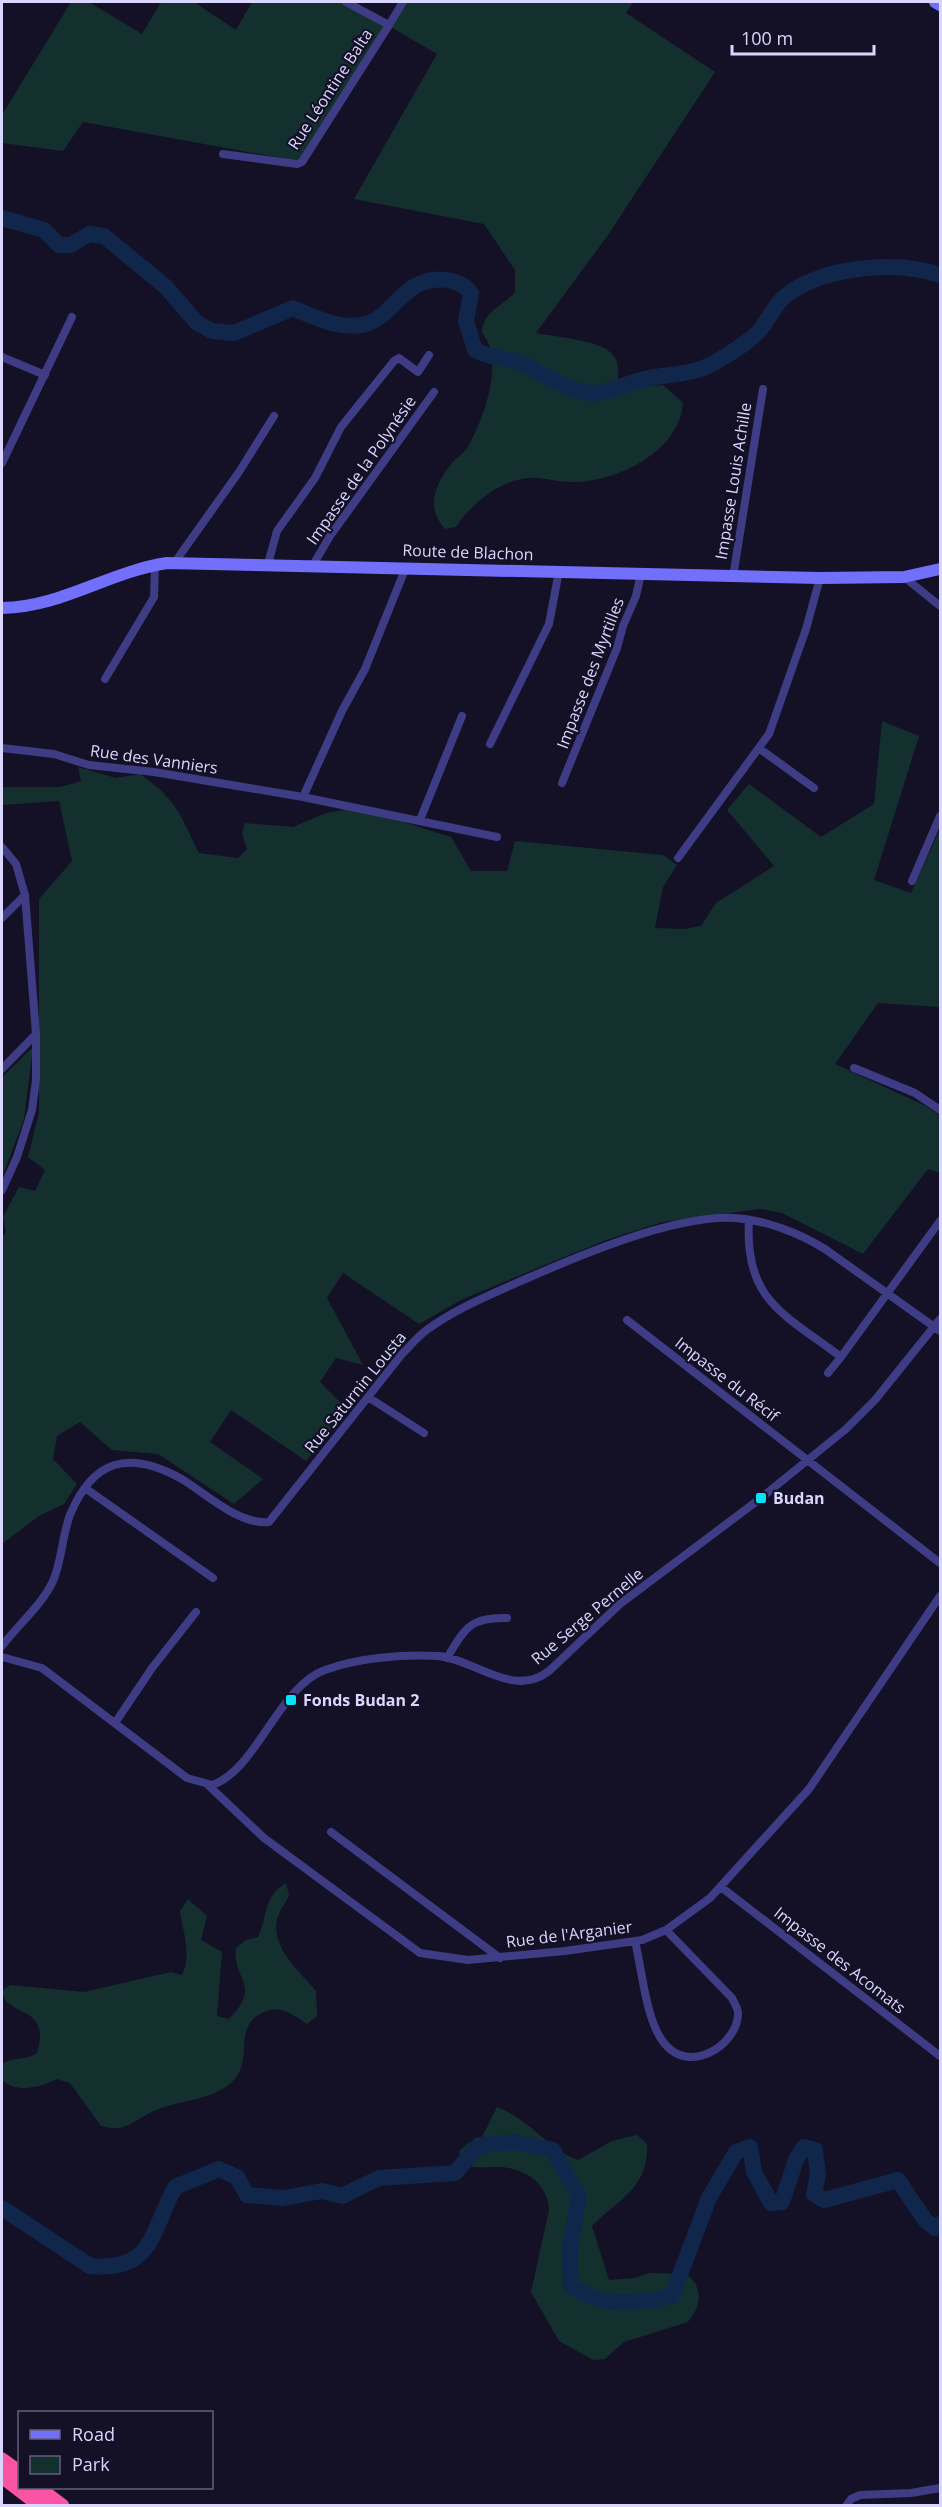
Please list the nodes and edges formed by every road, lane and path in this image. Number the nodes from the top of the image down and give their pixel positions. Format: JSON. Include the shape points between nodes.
{"nodes":[{"id":1,"x":346,"y":2,"type":"edge"},
{"id":2,"x":402,"y":2,"type":"edge"},
{"id":3,"x":935,"y":2,"type":"edge"},
{"id":4,"x":940,"y":5,"type":"edge"},
{"id":5,"x":389,"y":26,"type":"junction"},
{"id":6,"x":223,"y":154,"type":"dead end"},
{"id":7,"x":72,"y":317,"type":"dead end"},
{"id":8,"x":429,"y":355,"type":"dead end"},
{"id":9,"x":2,"y":357,"type":"edge"},
{"id":10,"x":45,"y":375,"type":"junction"},
{"id":11,"x":763,"y":389,"type":"dead end"},
{"id":12,"x":434,"y":392,"type":"dead end"},
{"id":13,"x":274,"y":416,"type":"dead end"},
{"id":14,"x":4,"y":452,"type":"edge"},
{"id":15,"x":2,"y":463,"type":"edge"},
{"id":16,"x":175,"y":562,"type":"junction"},
{"id":17,"x":268,"y":564,"type":"junction"},
{"id":18,"x":155,"y":565,"type":"junction"},
{"id":19,"x":313,"y":565,"type":"junction"},
{"id":20,"x":406,"y":567,"type":"junction"},
{"id":21,"x":940,"y":569,"type":"edge"},
{"id":22,"x":559,"y":572,"type":"junction"},
{"id":23,"x":641,"y":574,"type":"junction"},
{"id":24,"x":733,"y":577,"type":"junction"},
{"id":25,"x":904,"y":577,"type":"junction"},
{"id":26,"x":820,"y":578,"type":"junction"},
{"id":27,"x":940,"y":606,"type":"edge"},
{"id":28,"x":2,"y":608,"type":"edge"},
{"id":29,"x":105,"y":679,"type":"dead end"},
{"id":30,"x":462,"y":716,"type":"dead end"},
{"id":31,"x":490,"y":744,"type":"dead end"},
{"id":32,"x":2,"y":748,"type":"edge"},
{"id":33,"x":760,"y":749,"type":"junction"},
{"id":34,"x":562,"y":783,"type":"dead end"},
{"id":35,"x":814,"y":788,"type":"dead end"},
{"id":36,"x":303,"y":797,"type":"junction"},
{"id":37,"x":940,"y":816,"type":"edge"},
{"id":38,"x":420,"y":820,"type":"junction"},
{"id":39,"x":497,"y":837,"type":"dead end"},
{"id":40,"x":2,"y":847,"type":"edge"},
{"id":41,"x":678,"y":858,"type":"dead end"},
{"id":42,"x":912,"y":881,"type":"dead end"},
{"id":43,"x":25,"y":895,"type":"junction"},
{"id":44,"x":2,"y":918,"type":"edge"},
{"id":45,"x":36,"y":1034,"type":"junction"},
{"id":46,"x":854,"y":1068,"type":"dead end"},
{"id":47,"x":2,"y":1069,"type":"edge"},
{"id":48,"x":940,"y":1110,"type":"edge"},
{"id":49,"x":2,"y":1190,"type":"edge"},
{"id":50,"x":749,"y":1220,"type":"junction"},
{"id":51,"x":940,"y":1221,"type":"edge"},
{"id":52,"x":886,"y":1294,"type":"junction"},
{"id":53,"x":940,"y":1319,"type":"edge"},
{"id":54,"x":627,"y":1320,"type":"dead end"},
{"id":55,"x":937,"y":1330,"type":"edge"},
{"id":56,"x":841,"y":1357,"type":"junction"},
{"id":57,"x":828,"y":1373,"type":"dead end"},
{"id":58,"x":368,"y":1397,"type":"junction"},
{"id":59,"x":424,"y":1433,"type":"dead end"},
{"id":60,"x":808,"y":1462,"type":"junction"},
{"id":61,"x":85,"y":1488,"type":"junction"},
{"id":62,"x":940,"y":1563,"type":"edge"},
{"id":63,"x":213,"y":1578,"type":"dead end"},
{"id":64,"x":940,"y":1596,"type":"edge"},
{"id":65,"x":196,"y":1612,"type":"dead end"},
{"id":66,"x":507,"y":1618,"type":"dead end"},
{"id":67,"x":2,"y":1646,"type":"edge"},
{"id":68,"x":2,"y":1657,"type":"edge"},
{"id":69,"x":447,"y":1658,"type":"junction"},
{"id":70,"x":115,"y":1723,"type":"junction"},
{"id":71,"x":207,"y":1784,"type":"junction"},
{"id":72,"x":331,"y":1832,"type":"dead end"},
{"id":73,"x":721,"y":1887,"type":"junction"},
{"id":74,"x":666,"y":1930,"type":"junction"},
{"id":75,"x":636,"y":1941,"type":"junction"},
{"id":76,"x":500,"y":1958,"type":"junction"},
{"id":77,"x":940,"y":2056,"type":"edge"},
{"id":78,"x":2,"y":2460,"type":"edge"},
{"id":79,"x":18,"y":2472,"type":"edge"},
{"id":80,"x":2,"y":2476,"type":"edge"},
{"id":81,"x":18,"y":2488,"type":"edge"},
{"id":82,"x":940,"y":2488,"type":"edge"},
{"id":83,"x":19,"y":2489,"type":"edge"},
{"id":84,"x":41,"y":2489,"type":"edge"},
{"id":85,"x":41,"y":2505,"type":"edge"},
{"id":86,"x":62,"y":2505,"type":"edge"},
{"id":87,"x":846,"y":2505,"type":"edge"}],
"edges":[{"from":1,"to":5,"type":"street","name":"Rue Léontine Balta"},
{"from":2,"to":5,"type":"street","name":"Rue Léontine Balta"},
{"from":3,"to":4,"type":"street"},
{"from":5,"to":6,"type":"street","name":"Rue Léontine Balta","via":[[302,162]]},
{"from":7,"to":10,"type":"street"},
{"from":8,"to":17,"type":"street","via":[[418,372],[399,358],[394,360],[358,403],[315,478],[277,531]]},
{"from":9,"to":10,"type":"street"},
{"from":10,"to":14,"type":"street"},
{"from":11,"to":24,"type":"street","name":"Impasse Louis Achille"},
{"from":12,"to":19,"type":"street","name":"Impasse de la Polynésie"},
{"from":13,"to":16,"type":"street"},
{"from":14,"to":15,"type":"street"},
{"from":16,"to":17,"type":"street","name":"Route de Blachon"},
{"from":16,"to":18,"type":"street","name":"Route de Blachon"},
{"from":17,"to":19,"type":"street","name":"Route de Blachon"},
{"from":18,"to":28,"type":"street","name":"Route de Blachon","via":[[46,603]]},
{"from":18,"to":29,"type":"street","via":[[154,597]]},
{"from":19,"to":20,"type":"street","name":"Route de Blachon"},
{"from":20,"to":22,"type":"street","name":"Route de Blachon"},
{"from":20,"to":36,"type":"street","via":[[365,669]]},
{"from":21,"to":25,"type":"street","name":"Route de Blachon"},
{"from":22,"to":23,"type":"street","name":"Route de Blachon"},
{"from":22,"to":31,"type":"street","via":[[549,624]]},
{"from":23,"to":24,"type":"street","name":"Route de Blachon"},
{"from":23,"to":34,"type":"street","name":"Impasse des Myrtilles","via":[[617,648]]},
{"from":24,"to":26,"type":"street","name":"Route de Blachon"},
{"from":25,"to":26,"type":"street","name":"Route de Blachon"},
{"from":25,"to":27,"type":"street"},
{"from":26,"to":33,"type":"street","via":[[778,711]]},
{"from":30,"to":38,"type":"street"},
{"from":32,"to":36,"type":"street","name":"Rue des Vanniers"},
{"from":33,"to":35,"type":"street"},
{"from":33,"to":41,"type":"street"},
{"from":36,"to":38,"type":"street","name":"Rue des Vanniers"},
{"from":37,"to":42,"type":"street"},
{"from":38,"to":39,"type":"street","name":"Rue des Vanniers"},
{"from":40,"to":43,"type":"street","via":[[16,864]]},
{"from":43,"to":44,"type":"street"},
{"from":43,"to":45,"type":"street"},
{"from":45,"to":47,"type":"street"},
{"from":45,"to":49,"type":"street","via":[[32,1110]]},
{"from":46,"to":48,"type":"street","via":[[915,1093]]},
{"from":50,"to":52,"type":"street","name":"Rue Saturnin Lousta","via":[[815,1243]]},
{"from":50,"to":56,"type":"street","via":[[749,1259],[763,1294]]},
{"from":50,"to":58,"type":"street","name":"Rue Saturnin Lousta","via":[[724,1218],[676,1226],[592,1250],[471,1304],[426,1330]]},
{"from":51,"to":52,"type":"street"},
{"from":52,"to":55,"type":"street","name":"Rue Saturnin Lousta"},
{"from":52,"to":56,"type":"street"},
{"from":53,"to":55,"type":"street","name":"Rue Serge Pernelle"},
{"from":54,"to":60,"type":"street","name":"Impasse du Récif"},
{"from":55,"to":60,"type":"street","name":"Rue Serge Pernelle","via":[[866,1411]]},
{"from":56,"to":57,"type":"street"},
{"from":58,"to":59,"type":"street"},
{"from":58,"to":61,"type":"street","name":"Rue Saturnin Lousta","via":[[269,1522],[253,1522],[173,1474],[140,1464],[109,1465]]},
{"from":60,"to":62,"type":"street","name":"Impasse du Récif"},
{"from":60,"to":69,"type":"street","name":"Rue Serge Pernelle","via":[[620,1604],[544,1675],[532,1680],[513,1680]]},
{"from":61,"to":63,"type":"street"},
{"from":61,"to":67,"type":"street","name":"Rue Saturnin Lousta","via":[[70,1515],[53,1581]]},
{"from":64,"to":73,"type":"street","name":"Rue de l'Arganier","via":[[809,1789]]},
{"from":65,"to":70,"type":"street"},
{"from":66,"to":69,"type":"street","via":[[483,1618],[472,1624]]},
{"from":68,"to":70,"type":"street","via":[[42,1668]]},
{"from":69,"to":71,"type":"street","name":"Rue Serge Pernelle","via":[[384,1658],[320,1672],[291,1700],[230,1774],[220,1782]]},
{"from":70,"to":71,"type":"street","via":[[187,1778]]},
{"from":71,"to":76,"type":"street","name":"Rue de l'Arganier","via":[[264,1838],[412,1948],[453,1959]]},
{"from":72,"to":76,"type":"street"},
{"from":73,"to":74,"type":"street","name":"Rue de l'Arganier"},
{"from":73,"to":77,"type":"street","name":"Impasse des Acomats"},
{"from":74,"to":75,"type":"street","name":"Rue de l'Arganier"},
{"from":74,"to":75,"type":"street","via":[[732,1998],[739,2012],[728,2038],[698,2058],[683,2058],[662,2042],[652,2018]]},
{"from":75,"to":76,"type":"street","name":"Rue de l'Arganier"},
{"from":78,"to":79,"type":"highway"},
{"from":80,"to":81,"type":"highway"},
{"from":82,"to":87,"type":"street","via":[[860,2495]]},
{"from":83,"to":85,"type":"highway"},
{"from":84,"to":86,"type":"highway"}]}
